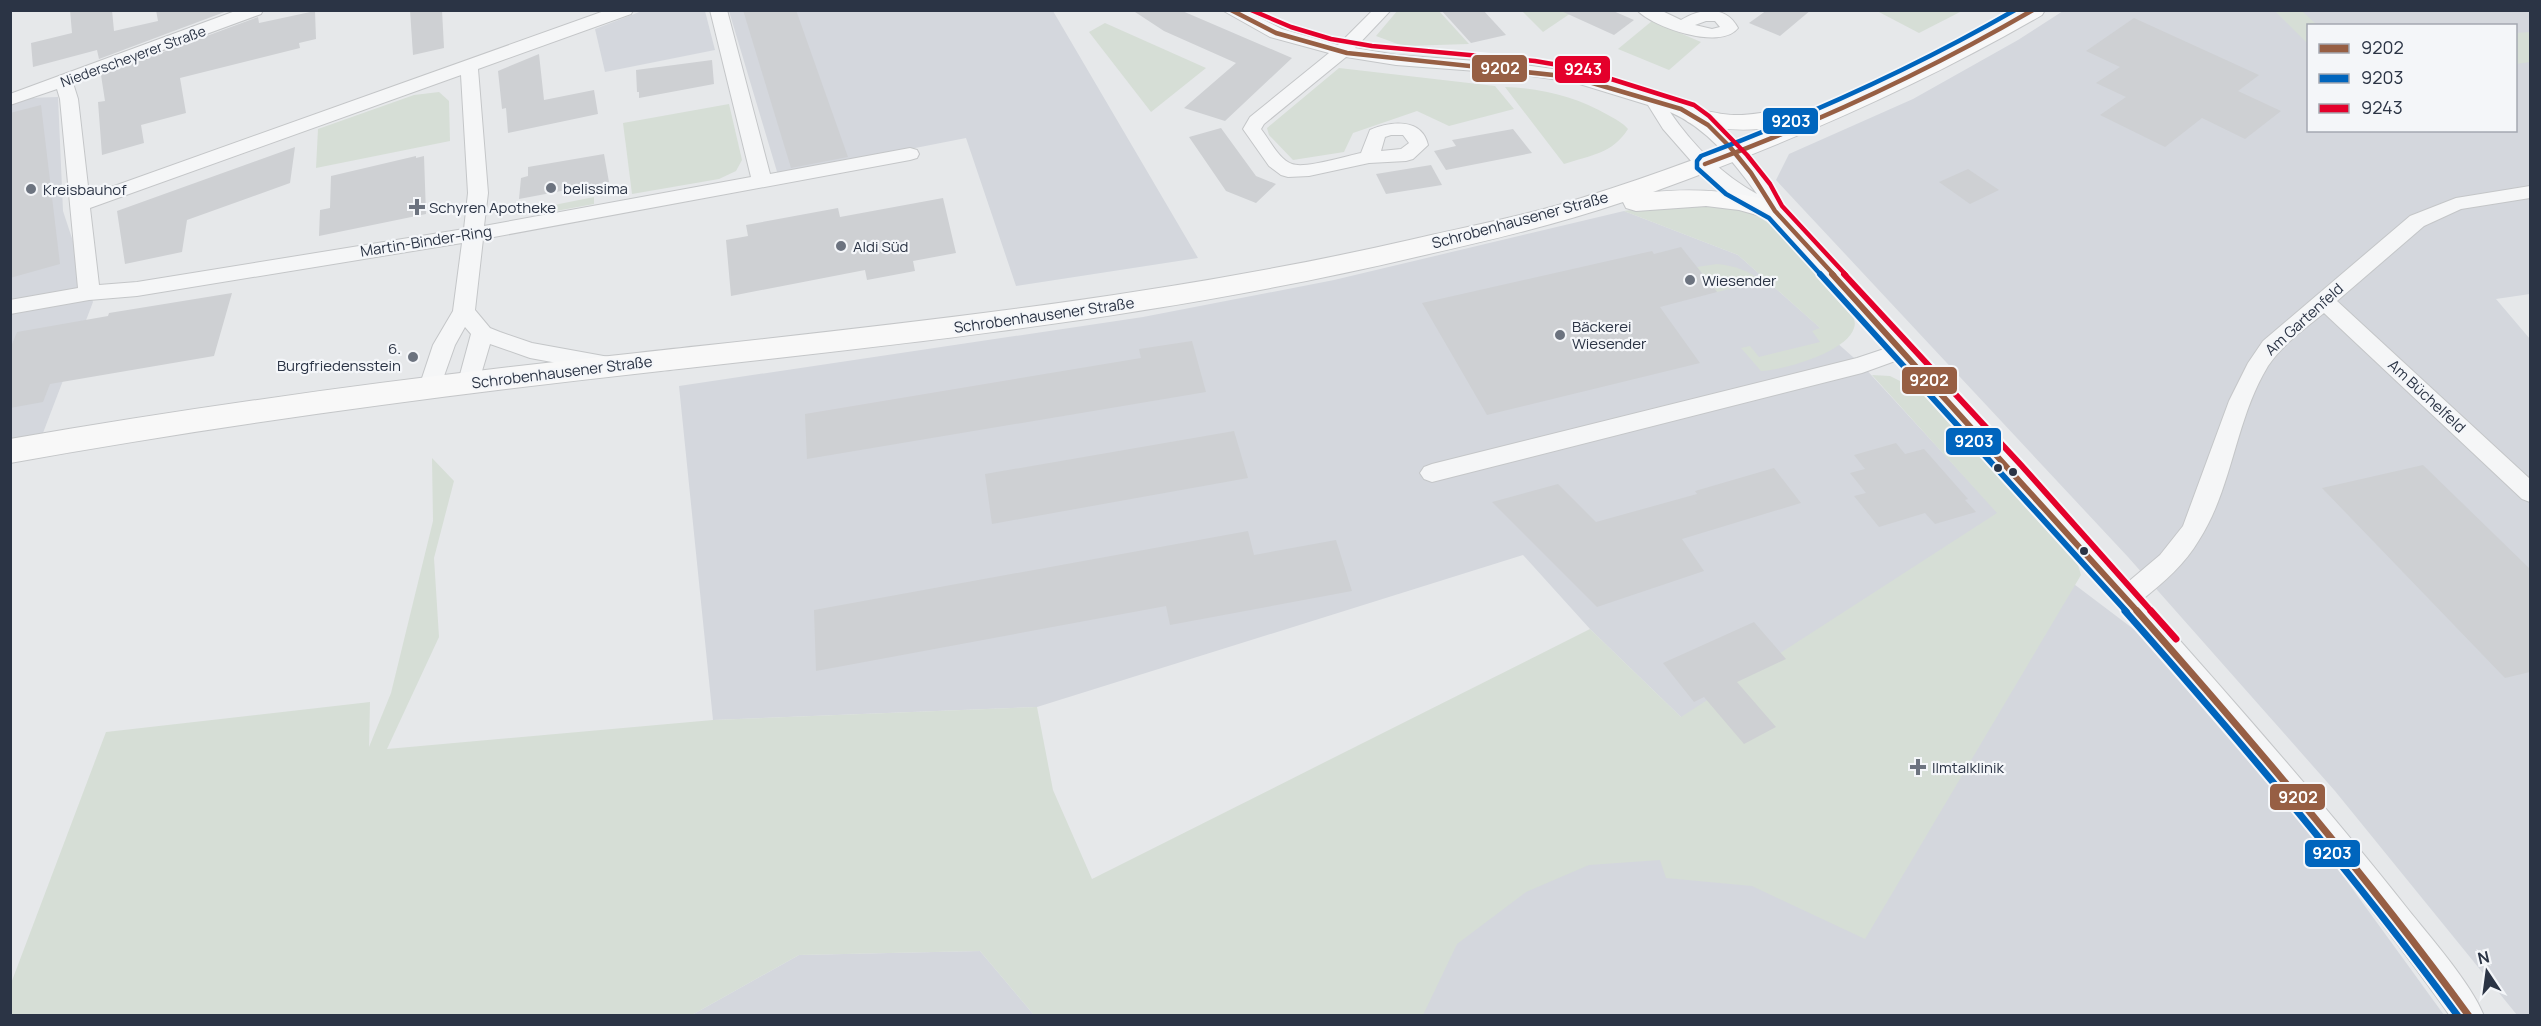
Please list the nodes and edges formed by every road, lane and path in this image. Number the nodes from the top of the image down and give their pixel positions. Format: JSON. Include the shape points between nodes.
{"nodes":[{"id":1,"x":255,"y":10,"type":"edge"},
{"id":2,"x":625,"y":10,"type":"edge"},
{"id":3,"x":718,"y":10,"type":"edge"},
{"id":4,"x":1230,"y":10,"type":"edge"},
{"id":5,"x":1383,"y":10,"type":"edge"},
{"id":6,"x":1645,"y":10,"type":"edge"},
{"id":7,"x":2034,"y":10,"type":"edge"},
{"id":8,"x":1683,"y":26,"type":"dead end"},
{"id":9,"x":1342,"y":51,"type":"junction"},
{"id":10,"x":469,"y":67,"type":"junction"},
{"id":11,"x":64,"y":82,"type":"junction"},
{"id":12,"x":10,"y":100,"type":"edge"},
{"id":13,"x":1655,"y":102,"type":"junction"},
{"id":14,"x":1854,"y":104,"type":"junction"},
{"id":15,"x":1697,"y":117,"type":"junction"},
{"id":16,"x":1735,"y":153,"type":"junction"},
{"id":17,"x":909,"y":154,"type":"dead end"},
{"id":18,"x":1369,"y":157,"type":"dead end"},
{"id":19,"x":1705,"y":164,"type":"junction"},
{"id":20,"x":762,"y":181,"type":"junction"},
{"id":21,"x":2530,"y":192,"type":"edge"},
{"id":22,"x":80,"y":205,"type":"junction"},
{"id":23,"x":1581,"y":207,"type":"junction"},
{"id":24,"x":1775,"y":211,"type":"junction"},
{"id":25,"x":474,"y":234,"type":"junction"},
{"id":26,"x":89,"y":293,"type":"junction"},
{"id":27,"x":2323,"y":300,"type":"junction"},
{"id":28,"x":10,"y":307,"type":"edge"},
{"id":29,"x":464,"y":312,"type":"junction"},
{"id":30,"x":482,"y":333,"type":"junction"},
{"id":31,"x":1903,"y":350,"type":"junction"},
{"id":32,"x":613,"y":365,"type":"junction"},
{"id":33,"x":469,"y":382,"type":"junction"},
{"id":34,"x":430,"y":387,"type":"junction"},
{"id":35,"x":10,"y":451,"type":"edge"},
{"id":36,"x":1432,"y":473,"type":"dead end"},
{"id":37,"x":2530,"y":493,"type":"edge"},
{"id":38,"x":2127,"y":597,"type":"junction"},
{"id":39,"x":2469,"y":1016,"type":"edge"}],
"edges":[{"from":1,"to":11,"type":"street","name":"Niederscheyerer Straße"},
{"from":2,"to":10,"type":"street"},
{"from":3,"to":20,"type":"street"},
{"from":4,"to":9,"type":"street","via":[[1276,33]]},
{"from":5,"to":9,"type":"street"},
{"from":6,"to":8,"type":"street"},
{"from":7,"to":14,"type":"main road","name":"Schrobenhausener Straße"},
{"from":9,"to":13,"type":"street","via":[[1575,77]]},
{"from":9,"to":18,"type":"street","via":[[1252,129],[1276,162],[1288,171]]},
{"from":10,"to":22,"type":"street"},
{"from":10,"to":25,"type":"street","via":[[477,193]]},
{"from":11,"to":12,"type":"street","name":"Niederscheyerer Straße"},
{"from":11,"to":22,"type":"street"},
{"from":13,"to":15,"type":"street"},
{"from":13,"to":19,"type":"street"},
{"from":14,"to":15,"type":"main road","via":[[1751,124]]},
{"from":14,"to":16,"type":"main road","name":"Schrobenhausener Straße"},
{"from":15,"to":16,"type":"street"},
{"from":16,"to":19,"type":"main road","name":"Schrobenhausener Straße"},
{"from":16,"to":24,"type":"street","via":[[1765,191]]},
{"from":17,"to":20,"type":"street","name":"Martin-Binder-Ring"},
{"from":19,"to":23,"type":"main road","name":"Schrobenhausener Straße"},
{"from":19,"to":24,"type":"street","via":[[1731,187]]},
{"from":20,"to":25,"type":"street","name":"Martin-Binder-Ring"},
{"from":21,"to":27,"type":"street","name":"Am Gartenfeld","via":[[2456,204],[2417,221]]},
{"from":22,"to":26,"type":"street"},
{"from":23,"to":24,"type":"main road","via":[[1711,196]]},
{"from":23,"to":32,"type":"main road","name":"Schrobenhausener Straße","via":[[1387,255],[1217,290],[1034,318]]},
{"from":24,"to":31,"type":"street"},
{"from":25,"to":26,"type":"street","name":"Martin-Binder-Ring","via":[[137,289]]},
{"from":25,"to":29,"type":"street"},
{"from":26,"to":28,"type":"street","name":"Martin-Binder-Ring"},
{"from":27,"to":37,"type":"street","name":"Am Büchelfeld"},
{"from":27,"to":38,"type":"street","name":"Am Gartenfeld","via":[[2258,362],[2191,534],[2169,563]]},
{"from":29,"to":30,"type":"street"},
{"from":29,"to":34,"type":"street","via":[[444,345]]},
{"from":30,"to":32,"type":"street","via":[[530,350]]},
{"from":30,"to":33,"type":"street"},
{"from":31,"to":36,"type":"street","via":[[1862,364]]},
{"from":31,"to":38,"type":"street"},
{"from":32,"to":33,"type":"main road","name":"Schrobenhausener Straße"},
{"from":33,"to":34,"type":"main road","name":"Schrobenhausener Straße"},
{"from":34,"to":35,"type":"main road","name":"Schrobenhausener Straße","via":[[159,425]]},
{"from":38,"to":39,"type":"street","via":[[2352,863]]}]}
